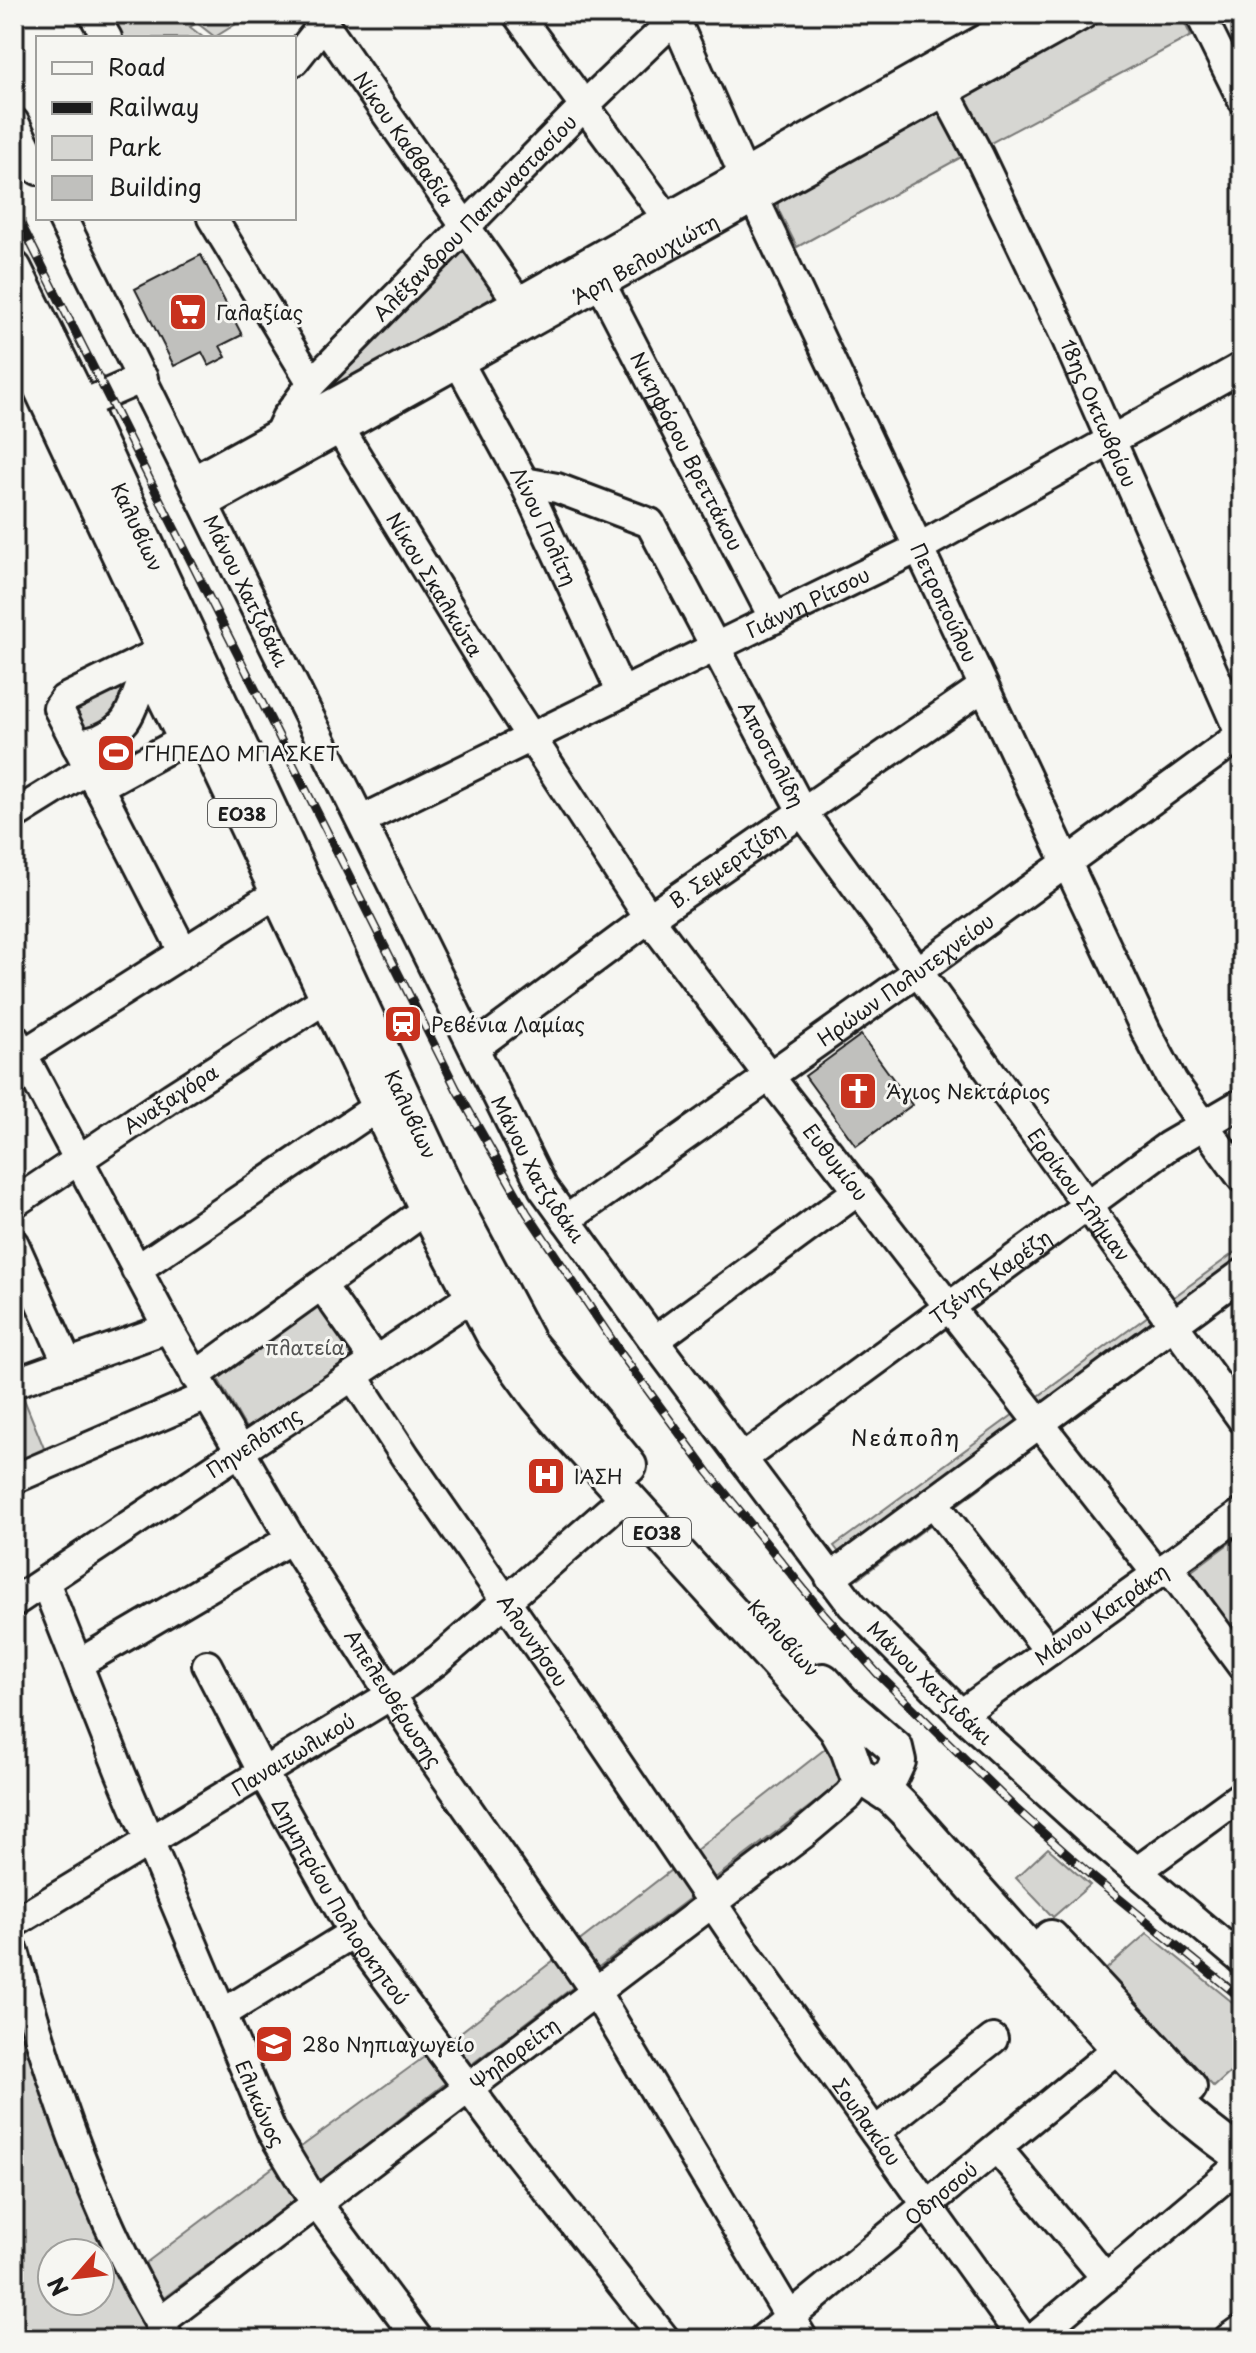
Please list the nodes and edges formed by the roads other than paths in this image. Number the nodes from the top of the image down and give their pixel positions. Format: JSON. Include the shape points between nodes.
{"nodes":[{"id":1,"x":93,"y":14,"type":"edge"},
{"id":2,"x":517,"y":14,"type":"edge"},
{"id":3,"x":1084,"y":14,"type":"edge"},
{"id":4,"x":1200,"y":14,"type":"edge"},
{"id":5,"x":676,"y":16,"type":"edge"},
{"id":6,"x":1019,"y":16,"type":"edge"},
{"id":7,"x":320,"y":19,"type":"edge"},
{"id":8,"x":106,"y":36,"type":"edge"},
{"id":9,"x":296,"y":58,"type":"edge"},
{"id":10,"x":945,"y":92,"type":"junction"},
{"id":11,"x":1242,"y":99,"type":"edge"},
{"id":12,"x":585,"y":105,"type":"junction"},
{"id":13,"x":14,"y":122,"type":"edge"},
{"id":14,"x":36,"y":166,"type":"edge"},
{"id":15,"x":749,"y":185,"type":"junction"},
{"id":16,"x":667,"y":218,"type":"junction"},
{"id":17,"x":63,"y":220,"type":"edge"},
{"id":18,"x":213,"y":220,"type":"edge"},
{"id":19,"x":467,"y":226,"type":"junction"},
{"id":20,"x":14,"y":269,"type":"edge"},
{"id":21,"x":601,"y":284,"type":"junction"},
{"id":22,"x":518,"y":302,"type":"junction"},
{"id":23,"x":14,"y":330,"type":"edge"},
{"id":24,"x":459,"y":363,"type":"junction"},
{"id":25,"x":1242,"y":367,"type":"edge"},
{"id":26,"x":143,"y":378,"type":"junction"},
{"id":27,"x":312,"y":383,"type":"junction"},
{"id":28,"x":81,"y":405,"type":"junction"},
{"id":29,"x":340,"y":429,"type":"junction"},
{"id":30,"x":280,"y":432,"type":"junction"},
{"id":31,"x":1112,"y":440,"type":"junction"},
{"id":32,"x":524,"y":482,"type":"junction"},
{"id":33,"x":200,"y":492,"type":"junction"},
{"id":34,"x":920,"y":547,"type":"junction"},
{"id":35,"x":774,"y":619,"type":"junction"},
{"id":36,"x":716,"y":647,"type":"junction"},
{"id":37,"x":166,"y":649,"type":"junction"},
{"id":38,"x":983,"y":687,"type":"junction"},
{"id":39,"x":622,"y":693,"type":"junction"},
{"id":40,"x":129,"y":718,"type":"junction"},
{"id":41,"x":1242,"y":735,"type":"edge"},
{"id":42,"x":531,"y":737,"type":"junction"},
{"id":43,"x":150,"y":759,"type":"junction"},
{"id":44,"x":88,"y":768,"type":"junction"},
{"id":45,"x":803,"y":813,"type":"junction"},
{"id":46,"x":14,"y":815,"type":"edge"},
{"id":47,"x":362,"y":820,"type":"junction"},
{"id":48,"x":1066,"y":862,"type":"junction"},
{"id":49,"x":279,"y":892,"type":"junction"},
{"id":50,"x":649,"y":918,"type":"junction"},
{"id":51,"x":183,"y":951,"type":"junction"},
{"id":52,"x":917,"y":972,"type":"junction"},
{"id":53,"x":327,"y":998,"type":"junction"},
{"id":54,"x":19,"y":1046,"type":"edge"},
{"id":55,"x":474,"y":1048,"type":"junction"},
{"id":56,"x":769,"y":1076,"type":"junction"},
{"id":57,"x":1242,"y":1103,"type":"edge"},
{"id":58,"x":377,"y":1107,"type":"junction"},
{"id":59,"x":1204,"y":1124,"type":"junction"},
{"id":60,"x":78,"y":1161,"type":"junction"},
{"id":61,"x":1242,"y":1178,"type":"edge"},
{"id":62,"x":859,"y":1190,"type":"junction"},
{"id":63,"x":14,"y":1203,"type":"edge"},
{"id":64,"x":1087,"y":1206,"type":"junction"},
{"id":65,"x":427,"y":1209,"type":"junction"},
{"id":66,"x":566,"y":1220,"type":"junction"},
{"id":67,"x":14,"y":1244,"type":"edge"},
{"id":68,"x":136,"y":1270,"type":"junction"},
{"id":69,"x":1242,"y":1274,"type":"edge"},
{"id":70,"x":322,"y":1286,"type":"junction"},
{"id":71,"x":483,"y":1289,"type":"junction"},
{"id":72,"x":950,"y":1307,"type":"junction"},
{"id":73,"x":1173,"y":1323,"type":"junction"},
{"id":74,"x":168,"y":1328,"type":"junction"},
{"id":75,"x":654,"y":1341,"type":"junction"},
{"id":76,"x":68,"y":1364,"type":"junction"},
{"id":77,"x":364,"y":1368,"type":"junction"},
{"id":78,"x":14,"y":1383,"type":"edge"},
{"id":79,"x":201,"y":1386,"type":"junction"},
{"id":80,"x":1242,"y":1419,"type":"edge"},
{"id":81,"x":1040,"y":1422,"type":"junction"},
{"id":82,"x":240,"y":1451,"type":"junction"},
{"id":83,"x":742,"y":1459,"type":"junction"},
{"id":84,"x":14,"y":1479,"type":"edge"},
{"id":85,"x":625,"y":1497,"type":"junction"},
{"id":86,"x":933,"y":1502,"type":"junction"},
{"id":87,"x":1242,"y":1513,"type":"edge"},
{"id":88,"x":291,"y":1539,"type":"junction"},
{"id":89,"x":1163,"y":1570,"type":"junction"},
{"id":90,"x":830,"y":1578,"type":"junction"},
{"id":91,"x":45,"y":1582,"type":"junction"},
{"id":92,"x":506,"y":1600,"type":"junction"},
{"id":93,"x":14,"y":1602,"type":"edge"},
{"id":94,"x":1049,"y":1651,"type":"junction"},
{"id":95,"x":78,"y":1664,"type":"junction"},
{"id":96,"x":207,"y":1665,"type":"dead end"},
{"id":97,"x":1242,"y":1666,"type":"edge"},
{"id":98,"x":391,"y":1695,"type":"junction"},
{"id":99,"x":961,"y":1714,"type":"junction"},
{"id":100,"x":891,"y":1744,"type":"junction"},
{"id":101,"x":263,"y":1773,"type":"junction"},
{"id":102,"x":859,"y":1773,"type":"junction"},
{"id":103,"x":1242,"y":1795,"type":"edge"},
{"id":104,"x":150,"y":1841,"type":"junction"},
{"id":105,"x":1136,"y":1872,"type":"junction"},
{"id":106,"x":713,"y":1904,"type":"junction"},
{"id":107,"x":14,"y":1923,"type":"edge"},
{"id":108,"x":353,"y":1933,"type":"junction"},
{"id":109,"x":14,"y":1951,"type":"edge"},
{"id":110,"x":1242,"y":1960,"type":"edge"},
{"id":111,"x":595,"y":1991,"type":"junction"},
{"id":112,"x":222,"y":2014,"type":"junction"},
{"id":113,"x":993,"y":2039,"type":"dead end"},
{"id":114,"x":1118,"y":2048,"type":"junction"},
{"id":115,"x":467,"y":2087,"type":"junction"},
{"id":116,"x":875,"y":2132,"type":"junction"},
{"id":117,"x":997,"y":2148,"type":"junction"},
{"id":118,"x":1242,"y":2155,"type":"edge"},
{"id":119,"x":1242,"y":2163,"type":"edge"},
{"id":120,"x":317,"y":2203,"type":"junction"},
{"id":121,"x":927,"y":2205,"type":"junction"},
{"id":122,"x":1106,"y":2278,"type":"junction"},
{"id":123,"x":796,"y":2328,"type":"edge"},
{"id":124,"x":1242,"y":2329,"type":"edge"},
{"id":125,"x":164,"y":2331,"type":"edge"},
{"id":126,"x":418,"y":2339,"type":"edge"},
{"id":127,"x":665,"y":2339,"type":"edge"},
{"id":128,"x":763,"y":2339,"type":"edge"},
{"id":129,"x":1023,"y":2339,"type":"edge"},
{"id":130,"x":1033,"y":2339,"type":"edge"},
{"id":131,"x":1228,"y":2339,"type":"edge"}],
"edges":[{"from":1,"to":8,"type":"street"},
{"from":2,"to":12,"type":"street"},
{"from":3,"to":10,"type":"street","name":"Άρη Βελουχιώτη"},
{"from":4,"to":11,"type":"street"},
{"from":5,"to":12,"type":"street","name":"Αλέξανδρου Παπαναστασίου"},
{"from":5,"to":15,"type":"street","name":"Πετροπούλου"},
{"from":6,"to":15,"type":"street","name":"Άρη Βελουχιώτη"},
{"from":7,"to":9,"type":"street"},
{"from":7,"to":19,"type":"street","name":"Νίκου Καββαδία"},
{"from":10,"to":15,"type":"street","name":"Άρη Βελουχιώτη"},
{"from":10,"to":31,"type":"street","name":"18ης Οκτωβρίου"},
{"from":12,"to":16,"type":"street"},
{"from":12,"to":19,"type":"street","name":"Αλέξανδρου Παπαναστασίου"},
{"from":13,"to":14,"type":"street"},
{"from":15,"to":16,"type":"street","name":"Άρη Βελουχιώτη"},
{"from":15,"to":21,"type":"street","name":"Άρη Βελουχιώτη"},
{"from":15,"to":34,"type":"street","name":"Πετροπούλου"},
{"from":16,"to":22,"type":"street","name":"Άρη Βελουχιώτη"},
{"from":17,"to":26,"type":"street","name":"Μάνου Χατζιδάκι"},
{"from":18,"to":27,"type":"street"},
{"from":19,"to":22,"type":"street","name":"Νίκου Καββαδία"},
{"from":19,"to":27,"type":"street","name":"Αλέξανδρου Παπαναστασίου"},
{"from":20,"to":28,"type":"main road","name":"Καλυβίων","number":"ΕΟ38"},
{"from":21,"to":24,"type":"street","name":"Άρη Βελουχιώτη"},
{"from":21,"to":35,"type":"street","name":"Νικηφόρου Βρεττάκου"},
{"from":22,"to":30,"type":"street","name":"Άρη Βελουχιώτη"},
{"from":23,"to":37,"type":"main road","name":"Καλυβίων","number":"ΕΟ38"},
{"from":24,"to":29,"type":"street","name":"Άρη Βελουχιώτη"},
{"from":24,"to":32,"type":"street","name":"Λίνου Πολίτη"},
{"from":25,"to":31,"type":"street","name":"Γιάννη Ρίτσου"},
{"from":26,"to":28,"type":"street"},
{"from":26,"to":33,"type":"street","name":"Μάνου Χατζιδάκι"},
{"from":27,"to":30,"type":"street","name":"Αλέξανδρου Παπαναστασίου"},
{"from":28,"to":71,"type":"main road","name":"Καλυβίων","number":"ΕΟ38","via":[[428,1154]]},
{"from":29,"to":33,"type":"street","name":"Άρη Βελουχιώτη"},
{"from":29,"to":42,"type":"street","name":"Νίκου Σκαλκώτα"},
{"from":30,"to":33,"type":"street","name":"Άρη Βελουχιώτη"},
{"from":31,"to":34,"type":"street","name":"Γιάννη Ρίτσου"},
{"from":31,"to":41,"type":"street","name":"18ης Οκτωβρίου"},
{"from":32,"to":36,"type":"street","name":"Αποστολίδη","via":[[557,488],[650,523]]},
{"from":32,"to":39,"type":"street","name":"Λίνου Πολίτη"},
{"from":33,"to":47,"type":"street","name":"Μάνου Χατζιδάκι"},
{"from":34,"to":35,"type":"street","name":"Γιάννη Ρίτσου"},
{"from":34,"to":38,"type":"street","name":"Πετροπούλου"},
{"from":35,"to":36,"type":"street","name":"Γιάννη Ρίτσου"},
{"from":36,"to":39,"type":"street","name":"Γιάννη Ρίτσου"},
{"from":36,"to":45,"type":"street","name":"Αποστολίδη"},
{"from":37,"to":44,"type":"street","via":[[64,699],[58,708]]},
{"from":37,"to":49,"type":"main road","name":"Καλυβίων","number":"ΕΟ38"},
{"from":38,"to":45,"type":"street","name":"Β. Σεμερτζίδη"},
{"from":38,"to":48,"type":"street","name":"Πετροπούλου"},
{"from":39,"to":42,"type":"street","name":"Γιάννη Ρίτσου"},
{"from":40,"to":43,"type":"street","via":[[138,726]]},
{"from":40,"to":43,"type":"street","via":[[143,680],[155,683],[181,736],[180,742]]},
{"from":40,"to":44,"type":"street","via":[[106,736]]},
{"from":41,"to":48,"type":"street","name":"Ηρώων Πολυτεχνείου"},
{"from":42,"to":47,"type":"street","name":"Γιάννη Ρίτσου"},
{"from":42,"to":50,"type":"street","name":"Ευθυμίου"},
{"from":43,"to":44,"type":"street"},
{"from":44,"to":46,"type":"street"},
{"from":44,"to":51,"type":"street"},
{"from":45,"to":50,"type":"street","name":"Β. Σεμερτζίδη"},
{"from":45,"to":52,"type":"street","name":"Αποστολίδη"},
{"from":47,"to":55,"type":"street","name":"Μάνου Χατζιδάκι"},
{"from":48,"to":52,"type":"street","name":"Ηρώων Πολυτεχνείου"},
{"from":48,"to":59,"type":"street","name":"Πετροπούλου","via":[[1156,1051]]},
{"from":49,"to":51,"type":"street"},
{"from":49,"to":53,"type":"main road","name":"Καλυβίων","number":"ΕΟ38"},
{"from":50,"to":55,"type":"street","name":"Β. Σεμερτζίδη"},
{"from":50,"to":56,"type":"street","name":"Ευθυμίου"},
{"from":51,"to":54,"type":"street"},
{"from":52,"to":56,"type":"street","name":"Ηρώων Πολυτεχνείου"},
{"from":52,"to":64,"type":"street","name":"Ερρίκου Σλήμαν"},
{"from":53,"to":58,"type":"main road","name":"Καλυβίων","number":"ΕΟ38"},
{"from":53,"to":60,"type":"street","name":"Αναξαγόρα"},
{"from":54,"to":60,"type":"street","name":"Απελευθέρωσης"},
{"from":55,"to":66,"type":"street","name":"Μάνου Χατζιδάκι","via":[[538,1178]]},
{"from":56,"to":62,"type":"street","name":"Ευθυμίου"},
{"from":56,"to":66,"type":"street","name":"Ηρώων Πολυτεχνείου"},
{"from":57,"to":59,"type":"street","name":"Τζένης Καρέζη"},
{"from":58,"to":65,"type":"main road","name":"Καλυβίων","number":"ΕΟ38"},
{"from":58,"to":68,"type":"street"},
{"from":59,"to":61,"type":"street","name":"Πετροπούλου"},
{"from":59,"to":64,"type":"street","name":"Τζένης Καρέζη"},
{"from":60,"to":63,"type":"street","name":"Αναξαγόρα"},
{"from":60,"to":68,"type":"street","name":"Απελευθέρωσης"},
{"from":62,"to":72,"type":"street","name":"Ευθυμίου"},
{"from":62,"to":75,"type":"street"},
{"from":64,"to":72,"type":"street","name":"Τζένης Καρέζη"},
{"from":64,"to":73,"type":"street","name":"Ερρίκου Σλήμαν"},
{"from":65,"to":70,"type":"street"},
{"from":65,"to":71,"type":"main road","name":"Καλυβίων","number":"ΕΟ38"},
{"from":66,"to":75,"type":"street","name":"Μάνου Χατζιδάκι"},
{"from":67,"to":76,"type":"street"},
{"from":68,"to":74,"type":"street","name":"Απελευθέρωσης"},
{"from":69,"to":73,"type":"street"},
{"from":70,"to":77,"type":"street","name":"Αλοννήσου"},
{"from":70,"to":79,"type":"street"},
{"from":71,"to":77,"type":"street","name":"Πηνελόπης"},
{"from":71,"to":85,"type":"main road","name":"Καλυβίων","number":"ΕΟ38","via":[[496,1339]]},
{"from":71,"to":100,"type":"main road","name":"Καλυβίων","number":"ΕΟ38","via":[[596,1428],[842,1702]]},
{"from":72,"to":81,"type":"street","name":"Ευθυμίου"},
{"from":72,"to":83,"type":"street","name":"Τζένης Καρέζη"},
{"from":73,"to":80,"type":"street","name":"Ερρίκου Σλήμαν"},
{"from":73,"to":81,"type":"street"},
{"from":74,"to":76,"type":"street"},
{"from":74,"to":79,"type":"street","name":"Απελευθέρωσης"},
{"from":75,"to":83,"type":"street","name":"Μάνου Χατζιδάκι"},
{"from":76,"to":78,"type":"street"},
{"from":77,"to":82,"type":"street","name":"Πηνελόπης"},
{"from":77,"to":92,"type":"street","name":"Αλοννήσου","via":[[405,1456]]},
{"from":79,"to":82,"type":"street","name":"Απελευθέρωσης"},
{"from":79,"to":84,"type":"street"},
{"from":81,"to":86,"type":"street"},
{"from":81,"to":89,"type":"street","name":"Ευθυμίου"},
{"from":82,"to":88,"type":"street","name":"Απελευθέρωσης"},
{"from":82,"to":91,"type":"street","name":"Πηνελόπης"},
{"from":83,"to":90,"type":"street","name":"Μάνου Χατζιδάκι"},
{"from":85,"to":92,"type":"street","name":"Παναιτωλικού"},
{"from":85,"to":102,"type":"main road","name":"Καλυβίων","number":"ΕΟ38","via":[[836,1728]]},
{"from":86,"to":90,"type":"street"},
{"from":86,"to":94,"type":"street"},
{"from":87,"to":89,"type":"street","name":"Μάνου Κατράκη"},
{"from":88,"to":95,"type":"street"},
{"from":88,"to":98,"type":"street","name":"Απελευθέρωσης"},
{"from":89,"to":94,"type":"street","name":"Μάνου Κατράκη"},
{"from":89,"to":97,"type":"street","name":"Ευθυμίου"},
{"from":90,"to":99,"type":"street","name":"Μάνου Χατζιδάκι"},
{"from":91,"to":93,"type":"street","name":"Πηνελόπης"},
{"from":91,"to":95,"type":"street","name":"Ελικώνος"},
{"from":92,"to":98,"type":"street","name":"Παναιτωλικού"},
{"from":92,"to":106,"type":"street","name":"Αλοννήσου"},
{"from":94,"to":99,"type":"street","name":"Μάνου Κατράκη"},
{"from":95,"to":104,"type":"street","name":"Ελικώνος"},
{"from":96,"to":101,"type":"street","name":"Δημητρίου Πολιορκητού"},
{"from":98,"to":101,"type":"street","name":"Παναιτωλικού"},
{"from":98,"to":111,"type":"street","name":"Απελευθέρωσης"},
{"from":99,"to":105,"type":"street","name":"Μάνου Χατζιδάκι"},
{"from":100,"to":102,"type":"main road","via":[[898,1761],[891,1776],[879,1782]]},
{"from":100,"to":118,"type":"main road","name":"Καλυβίων","number":"ΕΟ38","via":[[921,1794],[1186,2084]]},
{"from":101,"to":104,"type":"street","name":"Παναιτωλικού"},
{"from":101,"to":108,"type":"street","name":"Δημητρίου Πολιορκητού"},
{"from":102,"to":106,"type":"street","name":"Ψηλορείτη","via":[[849,1795]]},
{"from":102,"to":114,"type":"main road","name":"Καλυβίων","number":"ΕΟ38","via":[[909,1814]]},
{"from":103,"to":105,"type":"street"},
{"from":104,"to":107,"type":"street","name":"Παναιτωλικού"},
{"from":104,"to":112,"type":"street","name":"Ελικώνος"},
{"from":105,"to":110,"type":"street","name":"Μάνου Χατζιδάκι"},
{"from":106,"to":111,"type":"street","name":"Ψηλορείτη"},
{"from":106,"to":116,"type":"street","name":"Σουλακίου"},
{"from":108,"to":112,"type":"street"},
{"from":108,"to":115,"type":"street","name":"Δημητρίου Πολιορκητού"},
{"from":109,"to":125,"type":"street","via":[[51,2077],[94,2194]]},
{"from":111,"to":115,"type":"street","name":"Ψηλορείτη"},
{"from":111,"to":123,"type":"street","name":"Απελευθέρωσης"},
{"from":112,"to":120,"type":"street","name":"Ελικώνος","via":[[278,2142]]},
{"from":113,"to":116,"type":"street"},
{"from":114,"to":117,"type":"street","name":"Οδησσού"},
{"from":114,"to":118,"type":"main road","name":"Καλυβίων","number":"ΕΟ38","via":[[1180,2109]]},
{"from":115,"to":120,"type":"street","name":"Ψηλορείτη"},
{"from":115,"to":127,"type":"street","name":"Δημητρίου Πολιορκητού"},
{"from":116,"to":121,"type":"street","name":"Σουλακίου"},
{"from":117,"to":121,"type":"street","name":"Οδησσού"},
{"from":117,"to":122,"type":"street"},
{"from":119,"to":122,"type":"street"},
{"from":120,"to":125,"type":"street","name":"Ψηλορείτη"},
{"from":120,"to":126,"type":"street","name":"Ελικώνος"},
{"from":121,"to":123,"type":"street","name":"Οδησσού"},
{"from":121,"to":129,"type":"street","name":"Σουλακίου"},
{"from":122,"to":130,"type":"street"},
{"from":123,"to":128,"type":"street","name":"Οδησσού"},
{"from":124,"to":131,"type":"street"}]}
